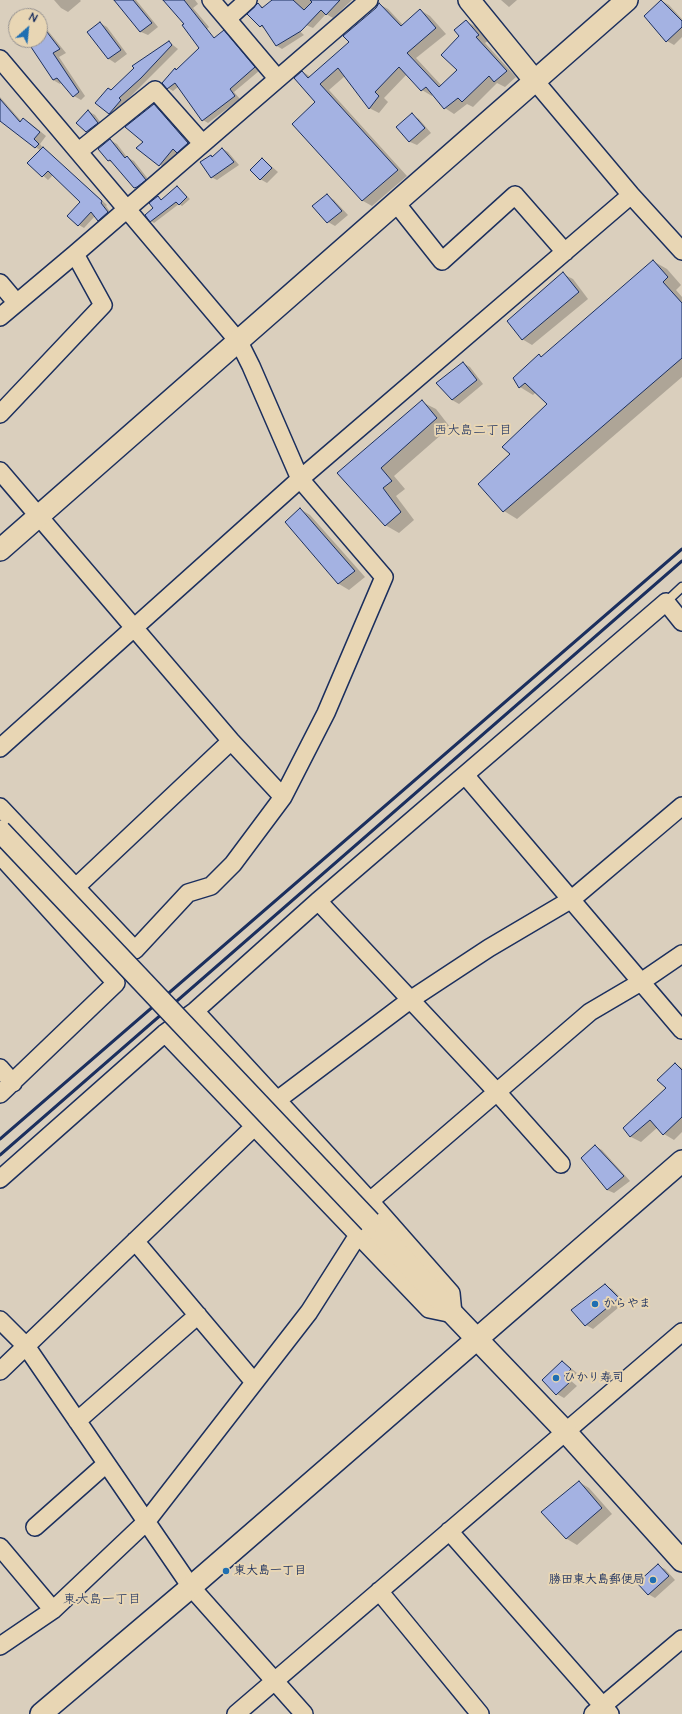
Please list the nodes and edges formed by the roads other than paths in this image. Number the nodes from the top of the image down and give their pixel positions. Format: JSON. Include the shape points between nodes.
{"nodes":[{"id":1,"x":211,"y":0,"type":"edge"},
{"id":2,"x":248,"y":0,"type":"edge"},
{"id":3,"x":369,"y":0,"type":"edge"},
{"id":4,"x":469,"y":0,"type":"edge"},
{"id":5,"x":627,"y":0,"type":"edge"},
{"id":6,"x":227,"y":19,"type":"junction"},
{"id":7,"x":0,"y":59,"type":"edge"},
{"id":8,"x":277,"y":78,"type":"junction"},
{"id":9,"x":535,"y":81,"type":"junction"},
{"id":10,"x":202,"y":143,"type":"junction"},
{"id":11,"x":79,"y":151,"type":"junction"},
{"id":12,"x":631,"y":195,"type":"junction"},
{"id":13,"x":396,"y":203,"type":"junction"},
{"id":14,"x":127,"y":208,"type":"junction"},
{"id":15,"x":682,"y":251,"type":"edge"},
{"id":16,"x":565,"y":252,"type":"junction"},
{"id":17,"x":75,"y":254,"type":"junction"},
{"id":18,"x":0,"y":283,"type":"edge"},
{"id":19,"x":16,"y":302,"type":"junction"},
{"id":20,"x":0,"y":317,"type":"edge"},
{"id":21,"x":239,"y":342,"type":"junction"},
{"id":22,"x":0,"y":414,"type":"edge"},
{"id":23,"x":0,"y":471,"type":"edge"},
{"id":24,"x":300,"y":479,"type":"junction"},
{"id":25,"x":39,"y":516,"type":"junction"},
{"id":26,"x":0,"y":550,"type":"edge"},
{"id":27,"x":682,"y":588,"type":"edge"},
{"id":28,"x":666,"y":602,"type":"junction"},
{"id":29,"x":682,"y":622,"type":"edge"},
{"id":30,"x":134,"y":627,"type":"junction"},
{"id":31,"x":231,"y":741,"type":"junction"},
{"id":32,"x":0,"y":748,"type":"edge"},
{"id":33,"x":465,"y":775,"type":"junction"},
{"id":34,"x":283,"y":797,"type":"junction"},
{"id":35,"x":682,"y":806,"type":"edge"},
{"id":36,"x":0,"y":807,"type":"edge"},
{"id":37,"x":0,"y":831,"type":"edge"},
{"id":38,"x":0,"y":855,"type":"edge"},
{"id":39,"x":75,"y":888,"type":"junction"},
{"id":40,"x":572,"y":899,"type":"junction"},
{"id":41,"x":318,"y":901,"type":"junction"},
{"id":42,"x":682,"y":954,"type":"edge"},
{"id":43,"x":642,"y":982,"type":"junction"},
{"id":44,"x":410,"y":1000,"type":"junction"},
{"id":45,"x":195,"y":1011,"type":"junction"},
{"id":46,"x":682,"y":1030,"type":"edge"},
{"id":47,"x":165,"y":1033,"type":"junction"},
{"id":48,"x":0,"y":1068,"type":"edge"},
{"id":49,"x":13,"y":1083,"type":"junction"},
{"id":50,"x":496,"y":1091,"type":"junction"},
{"id":51,"x":0,"y":1094,"type":"edge"},
{"id":52,"x":276,"y":1101,"type":"junction"},
{"id":53,"x":255,"y":1126,"type":"junction"},
{"id":54,"x":682,"y":1161,"type":"edge"},
{"id":55,"x":561,"y":1164,"type":"dead end"},
{"id":56,"x":0,"y":1179,"type":"edge"},
{"id":57,"x":370,"y":1201,"type":"junction"},
{"id":58,"x":364,"y":1229,"type":"junction"},
{"id":59,"x":135,"y":1241,"type":"junction"},
{"id":60,"x":453,"y":1314,"type":"junction"},
{"id":61,"x":198,"y":1315,"type":"junction"},
{"id":62,"x":0,"y":1320,"type":"edge"},
{"id":63,"x":682,"y":1332,"type":"edge"},
{"id":64,"x":476,"y":1339,"type":"junction"},
{"id":65,"x":26,"y":1346,"type":"junction"},
{"id":66,"x":0,"y":1370,"type":"edge"},
{"id":67,"x":254,"y":1382,"type":"junction"},
{"id":68,"x":77,"y":1421,"type":"junction"},
{"id":69,"x":565,"y":1431,"type":"junction"},
{"id":70,"x":106,"y":1464,"type":"junction"},
{"id":71,"x":146,"y":1522,"type":"junction"},
{"id":72,"x":35,"y":1527,"type":"dead end"},
{"id":73,"x":449,"y":1531,"type":"junction"},
{"id":74,"x":0,"y":1547,"type":"edge"},
{"id":75,"x":682,"y":1561,"type":"edge"},
{"id":76,"x":191,"y":1587,"type":"junction"},
{"id":77,"x":379,"y":1591,"type":"junction"},
{"id":78,"x":53,"y":1610,"type":"junction"},
{"id":79,"x":682,"y":1639,"type":"edge"},
{"id":80,"x":0,"y":1646,"type":"edge"},
{"id":81,"x":274,"y":1681,"type":"junction"},
{"id":82,"x":602,"y":1711,"type":"edge"},
{"id":83,"x":41,"y":1714,"type":"edge"},
{"id":84,"x":236,"y":1714,"type":"edge"},
{"id":85,"x":304,"y":1714,"type":"edge"},
{"id":86,"x":480,"y":1714,"type":"edge"}],
"edges":[{"from":1,"to":6,"type":"street"},
{"from":2,"to":6,"type":"street"},
{"from":3,"to":8,"type":"street"},
{"from":4,"to":9,"type":"street"},
{"from":5,"to":9,"type":"street"},
{"from":6,"to":8,"type":"street"},
{"from":7,"to":11,"type":"street"},
{"from":8,"to":10,"type":"street"},
{"from":9,"to":12,"type":"street"},
{"from":9,"to":13,"type":"street"},
{"from":10,"to":11,"type":"street","via":[[155,90]]},
{"from":10,"to":14,"type":"street"},
{"from":11,"to":14,"type":"street"},
{"from":12,"to":15,"type":"street"},
{"from":12,"to":16,"type":"street"},
{"from":13,"to":16,"type":"street","via":[[442,261],[515,195]]},
{"from":13,"to":21,"type":"street"},
{"from":14,"to":17,"type":"street"},
{"from":14,"to":21,"type":"street"},
{"from":16,"to":24,"type":"street"},
{"from":17,"to":19,"type":"street"},
{"from":17,"to":22,"type":"street","via":[[103,305]]},
{"from":18,"to":19,"type":"street"},
{"from":19,"to":20,"type":"street"},
{"from":21,"to":24,"type":"street"},
{"from":21,"to":25,"type":"street"},
{"from":23,"to":25,"type":"street"},
{"from":24,"to":30,"type":"street"},
{"from":24,"to":34,"type":"street","via":[[384,577],[326,713]]},
{"from":25,"to":26,"type":"street"},
{"from":25,"to":30,"type":"street"},
{"from":27,"to":28,"type":"lane"},
{"from":28,"to":29,"type":"street"},
{"from":28,"to":33,"type":"street"},
{"from":30,"to":31,"type":"street"},
{"from":30,"to":32,"type":"street"},
{"from":31,"to":34,"type":"street"},
{"from":31,"to":39,"type":"street"},
{"from":33,"to":40,"type":"street"},
{"from":33,"to":41,"type":"street"},
{"from":34,"to":39,"type":"street","via":[[233,864],[211,886],[188,893],[136,950]]},
{"from":35,"to":40,"type":"street"},
{"from":36,"to":39,"type":"street"},
{"from":37,"to":58,"type":"street","bridge":true},
{"from":38,"to":49,"type":"street","via":[[116,983]]},
{"from":40,"to":43,"type":"street"},
{"from":40,"to":44,"type":"street","via":[[489,948]]},
{"from":41,"to":44,"type":"street"},
{"from":41,"to":45,"type":"street"},
{"from":42,"to":43,"type":"street"},
{"from":43,"to":46,"type":"street"},
{"from":43,"to":50,"type":"street","via":[[590,1012]]},
{"from":44,"to":50,"type":"street"},
{"from":44,"to":52,"type":"street"},
{"from":45,"to":47,"type":"street"},
{"from":45,"to":52,"type":"street"},
{"from":47,"to":53,"type":"street"},
{"from":47,"to":56,"type":"street"},
{"from":48,"to":49,"type":"street"},
{"from":49,"to":51,"type":"street"},
{"from":50,"to":55,"type":"street"},
{"from":50,"to":57,"type":"street"},
{"from":52,"to":57,"type":"street"},
{"from":53,"to":58,"type":"street"},
{"from":53,"to":59,"type":"street"},
{"from":54,"to":64,"type":"street"},
{"from":57,"to":60,"type":"street","via":[[451,1293]]},
{"from":58,"to":60,"type":"street"},
{"from":58,"to":67,"type":"street","via":[[309,1312]]},
{"from":59,"to":61,"type":"street"},
{"from":59,"to":65,"type":"street"},
{"from":60,"to":64,"type":"street"},
{"from":61,"to":67,"type":"street"},
{"from":61,"to":68,"type":"street"},
{"from":62,"to":65,"type":"street"},
{"from":63,"to":69,"type":"street"},
{"from":64,"to":69,"type":"street"},
{"from":64,"to":76,"type":"street"},
{"from":65,"to":66,"type":"street"},
{"from":65,"to":68,"type":"street"},
{"from":67,"to":71,"type":"street"},
{"from":68,"to":70,"type":"street"},
{"from":69,"to":73,"type":"street"},
{"from":69,"to":75,"type":"street"},
{"from":70,"to":71,"type":"street"},
{"from":70,"to":72,"type":"street"},
{"from":71,"to":76,"type":"street"},
{"from":71,"to":78,"type":"street"},
{"from":73,"to":77,"type":"street"},
{"from":73,"to":82,"type":"street"},
{"from":74,"to":78,"type":"street"},
{"from":76,"to":81,"type":"street"},
{"from":76,"to":83,"type":"street"},
{"from":77,"to":81,"type":"street"},
{"from":77,"to":86,"type":"street"},
{"from":78,"to":80,"type":"street"},
{"from":79,"to":82,"type":"street"},
{"from":81,"to":84,"type":"street"},
{"from":81,"to":85,"type":"street"}]}
